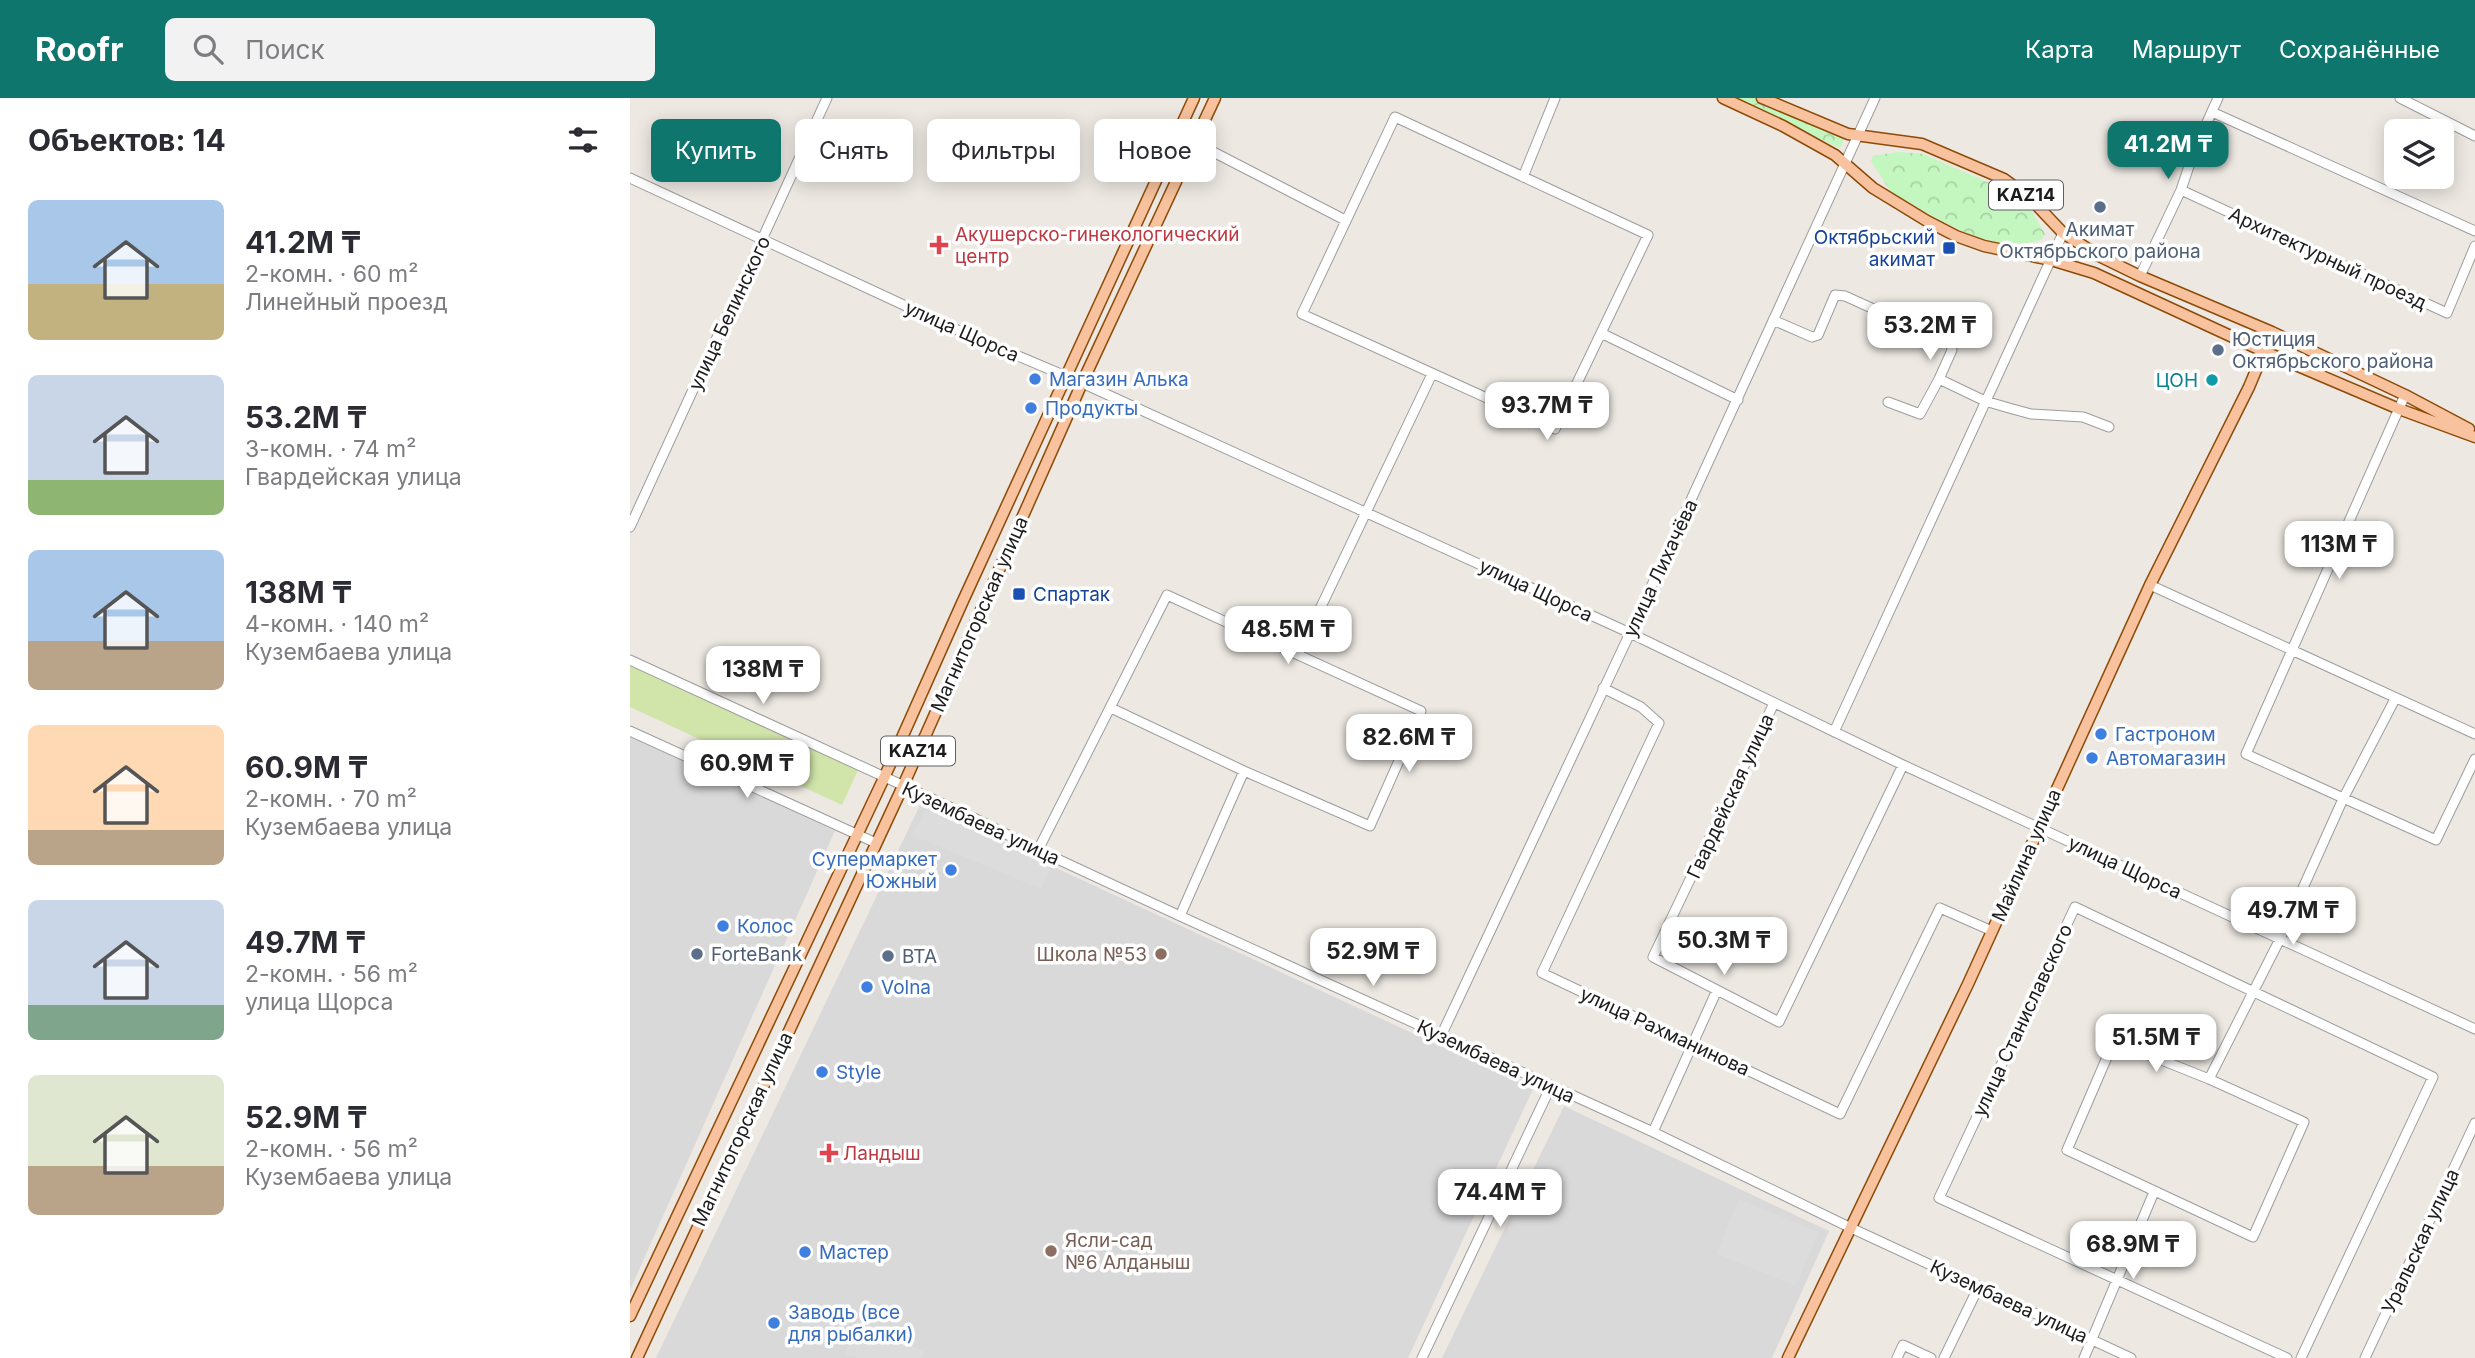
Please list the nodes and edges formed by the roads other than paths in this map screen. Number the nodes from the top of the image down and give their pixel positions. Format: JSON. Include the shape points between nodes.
{"nodes":[{"id":1,"x":827,"y":98,"type":"edge"},
{"id":2,"x":1195,"y":98,"type":"edge"},
{"id":3,"x":1215,"y":98,"type":"edge"},
{"id":4,"x":1555,"y":98,"type":"edge"},
{"id":5,"x":1723,"y":98,"type":"edge"},
{"id":6,"x":1762,"y":98,"type":"edge"},
{"id":7,"x":1875,"y":98,"type":"edge"},
{"id":8,"x":2218,"y":98,"type":"edge"},
{"id":9,"x":2400,"y":98,"type":"edge"},
{"id":10,"x":2212,"y":112,"type":"junction"},
{"id":11,"x":1205,"y":119,"type":"edge"},
{"id":12,"x":1858,"y":136,"type":"junction"},
{"id":13,"x":2475,"y":136,"type":"edge"},
{"id":14,"x":1216,"y":153,"type":"edge"},
{"id":15,"x":1844,"y":165,"type":"junction"},
{"id":16,"x":1523,"y":177,"type":"junction"},
{"id":17,"x":630,"y":178,"type":"edge"},
{"id":18,"x":1175,"y":182,"type":"edge"},
{"id":19,"x":2181,"y":190,"type":"junction"},
{"id":20,"x":1345,"y":220,"type":"junction"},
{"id":21,"x":2475,"y":232,"type":"edge"},
{"id":22,"x":2063,"y":233,"type":"junction"},
{"id":23,"x":763,"y":239,"type":"junction"},
{"id":24,"x":2475,"y":246,"type":"edge"},
{"id":25,"x":2051,"y":260,"type":"junction"},
{"id":26,"x":2140,"y":276,"type":"junction"},
{"id":27,"x":1773,"y":320,"type":"junction"},
{"id":28,"x":2272,"y":332,"type":"junction"},
{"id":29,"x":1601,"y":333,"type":"junction"},
{"id":30,"x":2263,"y":351,"type":"junction"},
{"id":31,"x":1432,"y":374,"type":"junction"},
{"id":32,"x":1066,"y":377,"type":"junction"},
{"id":33,"x":1938,"y":379,"type":"junction"},
{"id":34,"x":1082,"y":383,"type":"junction"},
{"id":35,"x":2405,"y":395,"type":"junction"},
{"id":36,"x":1738,"y":400,"type":"junction"},
{"id":37,"x":1984,"y":401,"type":"junction"},
{"id":38,"x":1888,"y":402,"type":"dead end"},
{"id":39,"x":2399,"y":409,"type":"junction"},
{"id":40,"x":2109,"y":427,"type":"dead end"},
{"id":41,"x":2475,"y":435,"type":"edge"},
{"id":42,"x":1365,"y":511,"type":"junction"},
{"id":43,"x":630,"y":527,"type":"edge"},
{"id":44,"x":2150,"y":585,"type":"junction"},
{"id":45,"x":1630,"y":633,"type":"junction"},
{"id":46,"x":2292,"y":651,"type":"junction"},
{"id":47,"x":1298,"y":655,"type":"junction"},
{"id":48,"x":630,"y":660,"type":"edge"},
{"id":49,"x":1603,"y":688,"type":"junction"},
{"id":50,"x":2395,"y":699,"type":"junction"},
{"id":51,"x":1774,"y":703,"type":"junction"},
{"id":52,"x":1111,"y":708,"type":"junction"},
{"id":53,"x":630,"y":731,"type":"edge"},
{"id":54,"x":1834,"y":732,"type":"junction"},
{"id":55,"x":2475,"y":734,"type":"edge"},
{"id":56,"x":2475,"y":759,"type":"edge"},
{"id":57,"x":1903,"y":765,"type":"junction"},
{"id":58,"x":1244,"y":771,"type":"junction"},
{"id":59,"x":884,"y":778,"type":"junction"},
{"id":60,"x":903,"y":786,"type":"junction"},
{"id":61,"x":2343,"y":799,"type":"junction"},
{"id":62,"x":2038,"y":827,"type":"junction"},
{"id":63,"x":857,"y":834,"type":"junction"},
{"id":64,"x":876,"y":843,"type":"junction"},
{"id":65,"x":1038,"y":850,"type":"junction"},
{"id":66,"x":1180,"y":916,"type":"junction"},
{"id":67,"x":1992,"y":931,"type":"junction"},
{"id":68,"x":2280,"y":939,"type":"junction"},
{"id":69,"x":1717,"y":990,"type":"junction"},
{"id":70,"x":2253,"y":991,"type":"junction"},
{"id":71,"x":2475,"y":1029,"type":"edge"},
{"id":72,"x":1441,"y":1036,"type":"junction"},
{"id":73,"x":1693,"y":1044,"type":"junction"},
{"id":74,"x":2209,"y":1079,"type":"junction"},
{"id":75,"x":1551,"y":1086,"type":"junction"},
{"id":76,"x":2475,"y":1123,"type":"edge"},
{"id":77,"x":1653,"y":1132,"type":"junction"},
{"id":78,"x":2154,"y":1192,"type":"junction"},
{"id":79,"x":1849,"y":1227,"type":"junction"},
{"id":80,"x":2117,"y":1280,"type":"junction"},
{"id":81,"x":1979,"y":1286,"type":"junction"},
{"id":82,"x":630,"y":1316,"type":"edge"},
{"id":83,"x":2092,"y":1340,"type":"junction"},
{"id":84,"x":637,"y":1358,"type":"edge"},
{"id":85,"x":1422,"y":1358,"type":"edge"},
{"id":86,"x":1788,"y":1358,"type":"edge"},
{"id":87,"x":1897,"y":1358,"type":"edge"},
{"id":88,"x":1931,"y":1358,"type":"edge"},
{"id":89,"x":1944,"y":1358,"type":"edge"},
{"id":90,"x":2084,"y":1358,"type":"edge"},
{"id":91,"x":2131,"y":1358,"type":"edge"},
{"id":92,"x":2287,"y":1358,"type":"edge"},
{"id":93,"x":2301,"y":1358,"type":"edge"},
{"id":94,"x":2365,"y":1358,"type":"edge"}],
"edges":[{"from":1,"to":23,"type":"street","name":"улица Белинского"},
{"from":2,"to":32,"type":"main road","name":"Магнитогорская улица","number":"KAZ14"},
{"from":3,"to":11,"type":"main road","name":"Магнитогорская улица","number":"KAZ14"},
{"from":4,"to":16,"type":"street"},
{"from":5,"to":15,"type":"main road","number":"KAZ14","via":[[1783,126],[1835,155]]},
{"from":6,"to":12,"type":"main road","number":"KAZ14"},
{"from":7,"to":12,"type":"street","name":"улица Лихачёва"},
{"from":8,"to":10,"type":"street"},
{"from":9,"to":13,"type":"street"},
{"from":10,"to":19,"type":"street"},
{"from":10,"to":21,"type":"street"},
{"from":12,"to":15,"type":"street","name":"улица Лихачёва"},
{"from":12,"to":22,"type":"main road","number":"KAZ14","via":[[1922,144],[2004,179],[2029,197]]},
{"from":14,"to":20,"type":"street"},
{"from":15,"to":25,"type":"main road","number":"KAZ14","via":[[1881,193],[1956,236]]},
{"from":15,"to":27,"type":"street","name":"улица Лихачёва"},
{"from":16,"to":20,"type":"street","via":[[1395,117]]},
{"from":16,"to":29,"type":"street","via":[[1648,235]]},
{"from":17,"to":23,"type":"street","name":"улица Щорса"},
{"from":18,"to":34,"type":"main road","name":"Магнитогорская улица","number":"KAZ14"},
{"from":19,"to":24,"type":"street","name":"Архитектурный проезд","via":[[2447,313]]},
{"from":19,"to":26,"type":"street"},
{"from":20,"to":31,"type":"street","via":[[1302,313]]},
{"from":22,"to":25,"type":"street"},
{"from":22,"to":26,"type":"main road","number":"KAZ14"},
{"from":23,"to":32,"type":"street","name":"улица Щорса"},
{"from":23,"to":43,"type":"street","name":"улица Белинского"},
{"from":25,"to":30,"type":"main road","number":"KAZ14","via":[[2094,273]]},
{"from":25,"to":37,"type":"street"},
{"from":26,"to":28,"type":"main road","number":"KAZ14"},
{"from":27,"to":33,"type":"street","via":[[1812,337],[1818,335],[1835,295],[1846,296],[1951,344]]},
{"from":27,"to":36,"type":"street","name":"улица Лихачёва"},
{"from":28,"to":30,"type":"main road","name":"Майлина улица"},
{"from":28,"to":35,"type":"main road","number":"KAZ14"},
{"from":29,"to":31,"type":"street","via":[[1555,429]]},
{"from":29,"to":36,"type":"street"},
{"from":30,"to":39,"type":"main road","number":"KAZ14"},
{"from":30,"to":44,"type":"main road","name":"Майлина улица"},
{"from":31,"to":42,"type":"street"},
{"from":32,"to":34,"type":"street","name":"улица Щорса"},
{"from":32,"to":59,"type":"main road","name":"Магнитогорская улица","number":"KAZ14"},
{"from":33,"to":37,"type":"street"},
{"from":33,"to":38,"type":"street","via":[[1920,414]]},
{"from":34,"to":42,"type":"street","name":"улица Щорса"},
{"from":34,"to":60,"type":"main road","name":"Магнитогорская улица","number":"KAZ14"},
{"from":35,"to":39,"type":"street"},
{"from":35,"to":41,"type":"main road","number":"KAZ14"},
{"from":36,"to":45,"type":"street","name":"улица Лихачёва"},
{"from":37,"to":40,"type":"street","via":[[2031,414],[2083,417]]},
{"from":37,"to":54,"type":"street"},
{"from":39,"to":41,"type":"main road","number":"KAZ14"},
{"from":39,"to":46,"type":"street"},
{"from":42,"to":45,"type":"street","name":"улица Щорса"},
{"from":42,"to":47,"type":"street"},
{"from":44,"to":46,"type":"street"},
{"from":44,"to":62,"type":"main road","name":"Майлина улица"},
{"from":45,"to":49,"type":"street","name":"улица Лихачёва"},
{"from":45,"to":51,"type":"street","name":"улица Щорса"},
{"from":46,"to":50,"type":"street"},
{"from":46,"to":61,"type":"street","via":[[2246,754]]},
{"from":47,"to":52,"type":"street","via":[[1167,595]]},
{"from":47,"to":58,"type":"street","via":[[1421,711],[1370,826]]},
{"from":48,"to":59,"type":"street","name":"Кузембаева улица"},
{"from":49,"to":72,"type":"street","name":"улица Лихачёва"},
{"from":49,"to":73,"type":"street","name":"улица Рахманинова","via":[[1641,707],[1660,723],[1542,973]]},
{"from":50,"to":55,"type":"street"},
{"from":50,"to":61,"type":"street"},
{"from":51,"to":54,"type":"street","name":"улица Щорса"},
{"from":51,"to":69,"type":"street","name":"Гвардейская улица","via":[[1653,957]]},
{"from":52,"to":58,"type":"street"},
{"from":52,"to":65,"type":"street"},
{"from":53,"to":63,"type":"street"},
{"from":54,"to":57,"type":"street","name":"улица Щорса"},
{"from":56,"to":61,"type":"street","via":[[2436,840]]},
{"from":57,"to":62,"type":"street","name":"улица Щорса"},
{"from":57,"to":69,"type":"street","name":"Гвардейская улица","via":[[1779,1022]]},
{"from":58,"to":66,"type":"street"},
{"from":59,"to":60,"type":"street","name":"Кузембаева улица"},
{"from":59,"to":63,"type":"main road","name":"Магнитогорская улица","number":"KAZ14"},
{"from":60,"to":64,"type":"main road","name":"Магнитогорская улица","number":"KAZ14"},
{"from":60,"to":65,"type":"street","name":"Кузембаева улица"},
{"from":61,"to":68,"type":"street"},
{"from":62,"to":67,"type":"main road","name":"Майлина улица"},
{"from":62,"to":68,"type":"street","name":"улица Щорса"},
{"from":63,"to":64,"type":"street"},
{"from":63,"to":82,"type":"main road","name":"Магнитогорская улица","number":"KAZ14"},
{"from":64,"to":84,"type":"main road","name":"Магнитогорская улица","number":"KAZ14"},
{"from":65,"to":66,"type":"street","name":"Кузембаева улица"},
{"from":66,"to":72,"type":"street","name":"Кузембаева улица"},
{"from":67,"to":73,"type":"street","name":"улица Рахманинова","via":[[1940,908],[1840,1114]]},
{"from":67,"to":79,"type":"main road","name":"Майлина улица"},
{"from":68,"to":70,"type":"street"},
{"from":68,"to":71,"type":"street","name":"улица Щорса"},
{"from":69,"to":73,"type":"street"},
{"from":70,"to":74,"type":"street"},
{"from":70,"to":80,"type":"street","name":"улица Станиславского","via":[[2075,907],[1939,1198]]},
{"from":70,"to":93,"type":"street","name":"улица Станиславского","via":[[2433,1077]]},
{"from":72,"to":75,"type":"street","name":"Кузембаева улица"},
{"from":73,"to":77,"type":"street"},
{"from":74,"to":78,"type":"street","via":[[2114,1041],[2067,1150]]},
{"from":74,"to":78,"type":"street","via":[[2304,1122],[2253,1237]]},
{"from":75,"to":77,"type":"street","name":"Кузембаева улица"},
{"from":75,"to":85,"type":"street"},
{"from":76,"to":94,"type":"street","name":"Уральская улица"},
{"from":77,"to":79,"type":"street","name":"Кузембаева улица"},
{"from":78,"to":80,"type":"street"},
{"from":79,"to":81,"type":"street","name":"Кузембаева улица"},
{"from":79,"to":86,"type":"main road","name":"Майлина улица"},
{"from":80,"to":83,"type":"street"},
{"from":80,"to":92,"type":"street","name":"улица Станиславского"},
{"from":81,"to":83,"type":"street","name":"Кузембаева улица"},
{"from":81,"to":89,"type":"street"},
{"from":83,"to":90,"type":"street"},
{"from":83,"to":91,"type":"street","name":"Кузембаева улица"},
{"from":87,"to":88,"type":"street","via":[[1903,1345]]}]}
